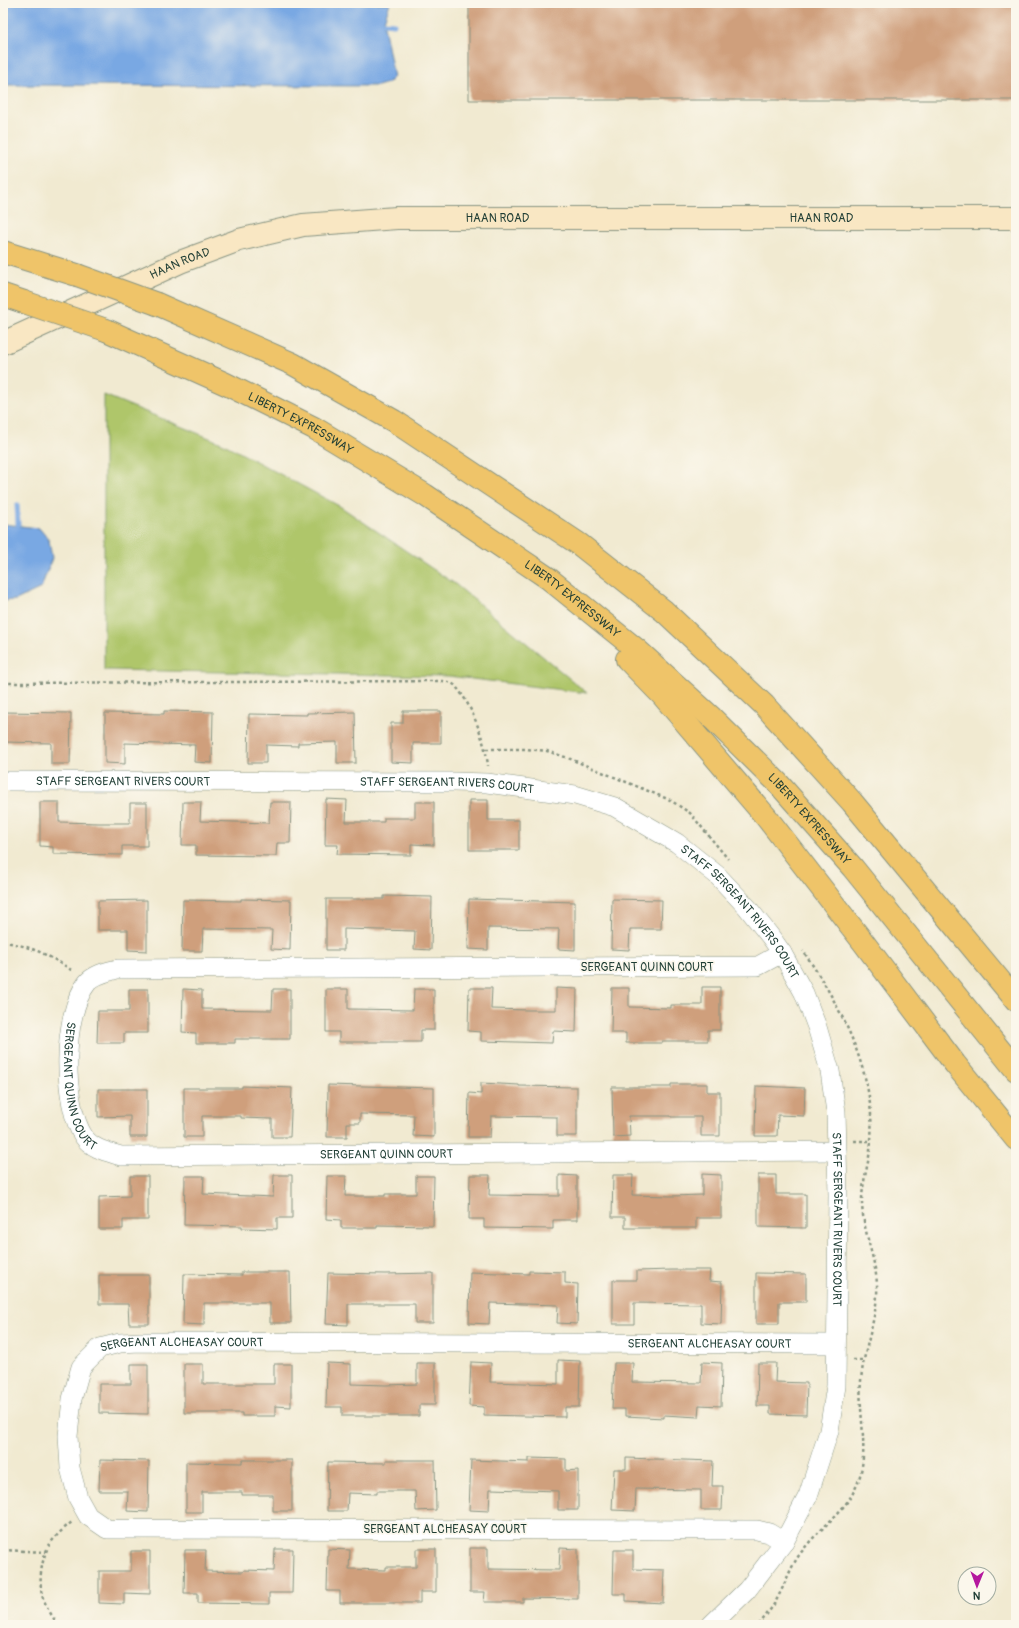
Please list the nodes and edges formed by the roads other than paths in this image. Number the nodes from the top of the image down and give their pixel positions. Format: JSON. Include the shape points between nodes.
{"nodes":[{"id":1,"x":1016,"y":218,"type":"edge"},
{"id":2,"x":3,"y":252,"type":"edge"},
{"id":3,"x":3,"y":295,"type":"edge"},
{"id":4,"x":3,"y":343,"type":"edge"},
{"id":5,"x":548,"y":578,"type":"junction"},
{"id":6,"x":3,"y":781,"type":"edge"},
{"id":7,"x":790,"y":950,"type":"junction"},
{"id":8,"x":1016,"y":1000,"type":"edge"},
{"id":9,"x":1016,"y":1070,"type":"edge"},
{"id":10,"x":1016,"y":1139,"type":"edge"},
{"id":11,"x":837,"y":1151,"type":"junction"},
{"id":12,"x":836,"y":1344,"type":"junction"},
{"id":13,"x":784,"y":1542,"type":"junction"},
{"id":14,"x":711,"y":1625,"type":"edge"}],
"edges":[{"from":1,"to":4,"type":"street","name":"HAAN ROAD","via":[[397,218],[303,225],[239,240],[180,262]]},
{"from":2,"to":8,"type":"highway","bridge":true,"via":[[157,304],[293,364],[394,421],[578,544],[664,611],[764,705],[852,802]]},
{"from":3,"to":5,"type":"highway","name":"LIBERTY EXPRESSWAY","bridge":true,"via":[[106,330],[226,384],[314,428],[425,496]]},
{"from":5,"to":9,"type":"highway","name":"LIBERTY EXPRESSWAY","via":[[636,649],[777,782],[853,868]]},
{"from":5,"to":10,"type":"highway","via":[[663,696],[767,818],[955,1064]]},
{"from":6,"to":7,"type":"street","name":"STAFF SERGEANT RIVERS COURT","via":[[487,783],[575,795],[615,807],[670,839],[717,875],[770,936]]},
{"from":7,"to":11,"type":"street","name":"STAFF SERGEANT RIVERS COURT","via":[[830,1071],[836,1112]]},
{"from":7,"to":11,"type":"street","name":"SERGEANT QUINN COURT","via":[[758,966],[117,969],[98,974],[88,982],[75,1010],[68,1038],[68,1073],[74,1117],[84,1138],[100,1150],[121,1156]]},
{"from":11,"to":12,"type":"street","name":"STAFF SERGEANT RIVERS COURT"},
{"from":12,"to":13,"type":"street","name":"STAFF SERGEANT RIVERS COURT","via":[[836,1386],[829,1431],[808,1496]]},
{"from":12,"to":13,"type":"street","name":"SERGEANT ALCHEASAY COURT","via":[[120,1343],[100,1348],[81,1367],[72,1399],[68,1436],[70,1468],[78,1498],[88,1516],[108,1529],[757,1530],[769,1533]]},
{"from":13,"to":14,"type":"street","name":"STAFF SERGEANT RIVERS COURT","via":[[747,1590]]}]}
